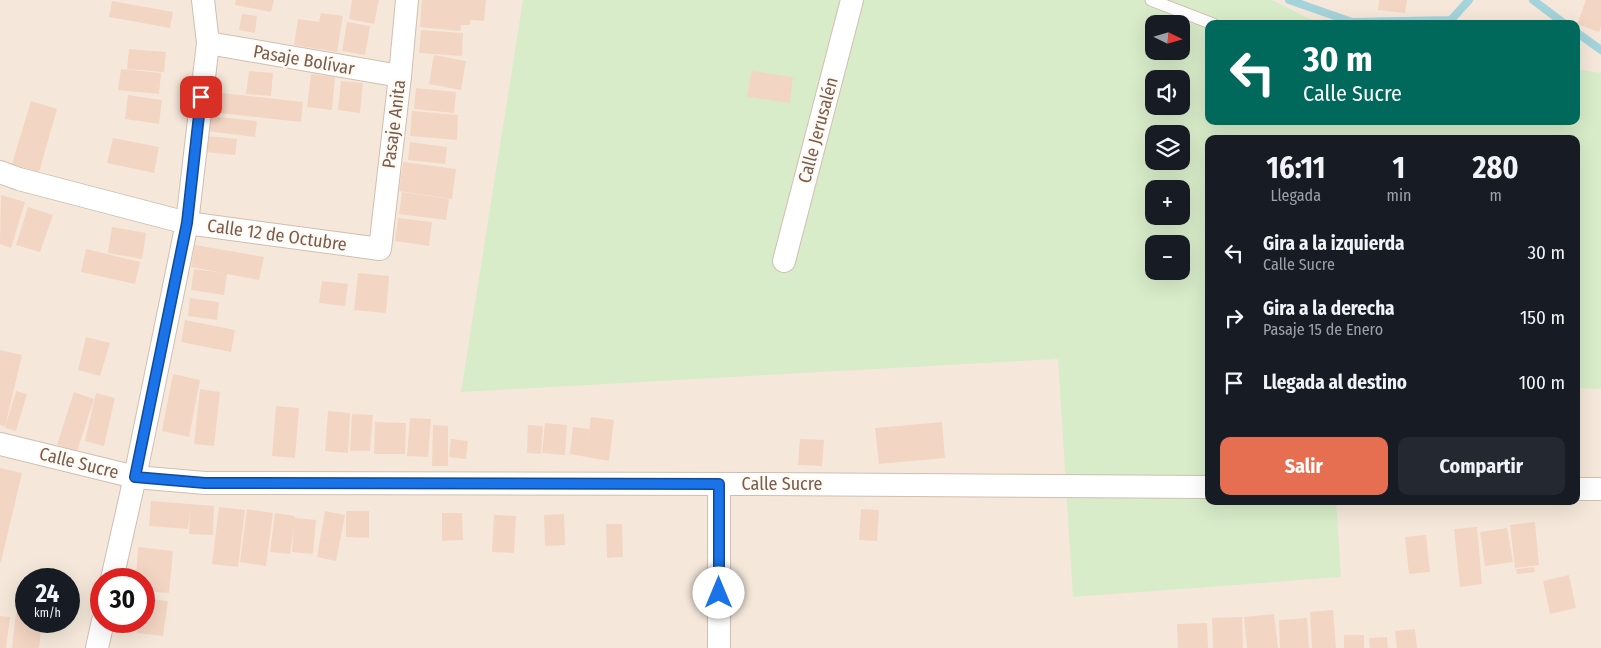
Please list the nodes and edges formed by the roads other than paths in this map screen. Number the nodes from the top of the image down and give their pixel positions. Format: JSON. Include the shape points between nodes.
{"nodes":[{"id":1,"x":204,"y":0,"type":"edge"},
{"id":2,"x":407,"y":0,"type":"edge"},
{"id":3,"x":852,"y":0,"type":"edge"},
{"id":4,"x":1151,"y":0,"type":"edge"},
{"id":5,"x":1205,"y":21,"type":"edge"},
{"id":6,"x":208,"y":43,"type":"junction"},
{"id":7,"x":400,"y":76,"type":"junction"},
{"id":8,"x":0,"y":172,"type":"edge"},
{"id":9,"x":187,"y":223,"type":"junction"},
{"id":10,"x":380,"y":249,"type":"joint"},
{"id":11,"x":784,"y":261,"type":"dead end"},
{"id":12,"x":0,"y":444,"type":"edge"},
{"id":13,"x":135,"y":477,"type":"junction"},
{"id":14,"x":719,"y":484,"type":"junction"},
{"id":15,"x":1205,"y":486,"type":"edge"},
{"id":16,"x":1580,"y":489,"type":"edge"},
{"id":17,"x":1601,"y":489,"type":"edge"},
{"id":18,"x":114,"y":568,"type":"edge"},
{"id":19,"x":99,"y":633,"type":"edge"},
{"id":20,"x":96,"y":648,"type":"edge"},
{"id":21,"x":719,"y":648,"type":"edge"}],
"edges":[{"from":1,"to":6,"type":"street"},
{"from":2,"to":7,"type":"street","name":"Pasaje Anita"},
{"from":3,"to":11,"type":"street","name":"Calle Jerusalén"},
{"from":4,"to":5,"type":"lane"},
{"from":6,"to":7,"type":"street","name":"Pasaje Bolívar"},
{"from":6,"to":9,"type":"street"},
{"from":7,"to":10,"type":"street","name":"Pasaje Anita"},
{"from":8,"to":9,"type":"street","name":"Calle 12 de Octubre"},
{"from":9,"to":10,"type":"street","name":"Calle 12 de Octubre"},
{"from":9,"to":13,"type":"street"},
{"from":12,"to":13,"type":"street","name":"Calle Sucre"},
{"from":13,"to":14,"type":"street","name":"Calle Sucre","via":[[214,484]]},
{"from":13,"to":18,"type":"street"},
{"from":14,"to":15,"type":"street","name":"Calle Sucre"},
{"from":14,"to":21,"type":"street"},
{"from":16,"to":17,"type":"street"},
{"from":19,"to":20,"type":"street"}]}
